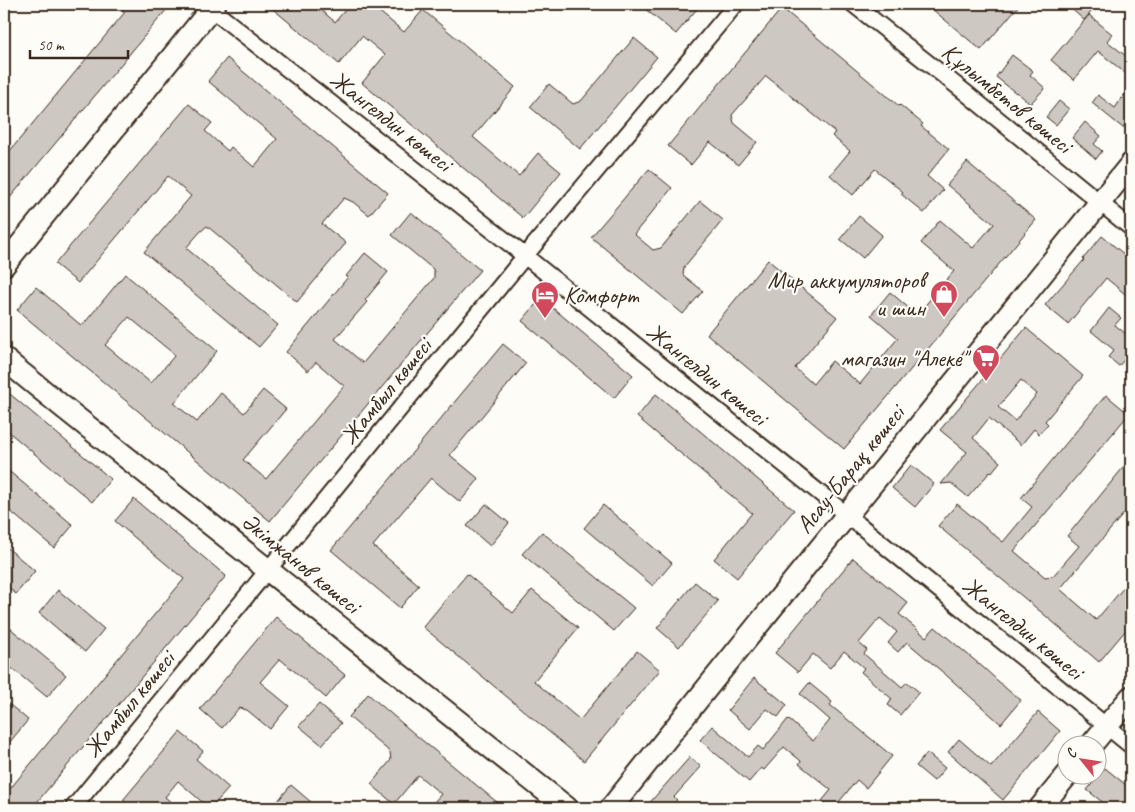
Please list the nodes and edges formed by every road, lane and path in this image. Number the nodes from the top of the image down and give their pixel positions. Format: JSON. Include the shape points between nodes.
{"nodes":[{"id":1,"x":736,"y":4,"type":"edge"},
{"id":2,"x":853,"y":4,"type":"edge"},
{"id":3,"x":210,"y":5,"type":"edge"},
{"id":4,"x":1131,"y":164,"type":"edge"},
{"id":5,"x":1100,"y":202,"type":"junction"},
{"id":6,"x":1131,"y":228,"type":"edge"},
{"id":7,"x":525,"y":256,"type":"junction"},
{"id":8,"x":4,"y":265,"type":"edge"},
{"id":9,"x":4,"y":359,"type":"edge"},
{"id":10,"x":847,"y":515,"type":"junction"},
{"id":11,"x":268,"y":570,"type":"junction"},
{"id":12,"x":1131,"y":697,"type":"edge"},
{"id":13,"x":1108,"y":726,"type":"junction"},
{"id":14,"x":1101,"y":734,"type":"edge"},
{"id":15,"x":1131,"y":746,"type":"edge"},
{"id":16,"x":1060,"y":784,"type":"edge"},
{"id":17,"x":73,"y":808,"type":"edge"},
{"id":18,"x":567,"y":808,"type":"edge"},
{"id":19,"x":611,"y":808,"type":"edge"},
{"id":20,"x":1040,"y":808,"type":"edge"}],
"edges":[{"from":1,"to":7,"type":"street","name":"Жамбыл көшесі"},
{"from":2,"to":5,"type":"street","name":"Құлымбетов көшесі"},
{"from":3,"to":7,"type":"street","name":"Жангелдин көшесі"},
{"from":3,"to":8,"type":"street"},
{"from":4,"to":5,"type":"street","name":"Асау-Барақ көшесі"},
{"from":5,"to":6,"type":"street","name":"Құлымбетов көшесі"},
{"from":5,"to":10,"type":"street","name":"Асау-Барақ көшесі"},
{"from":7,"to":10,"type":"street","name":"Жангелдин көшесі"},
{"from":7,"to":11,"type":"street","name":"Жамбыл көшесі"},
{"from":9,"to":11,"type":"street","name":"Әкімжанов көшесі"},
{"from":10,"to":13,"type":"street","name":"Жангелдин көшесі"},
{"from":10,"to":19,"type":"street","name":"Асау-Барақ көшесі"},
{"from":11,"to":17,"type":"street","name":"Жамбыл көшесі"},
{"from":11,"to":18,"type":"street","name":"Әкімжанов көшесі"},
{"from":12,"to":13,"type":"street"},
{"from":13,"to":14,"type":"street"},
{"from":13,"to":15,"type":"street","name":"Жангелдин көшесі"},
{"from":16,"to":20,"type":"street"}]}
